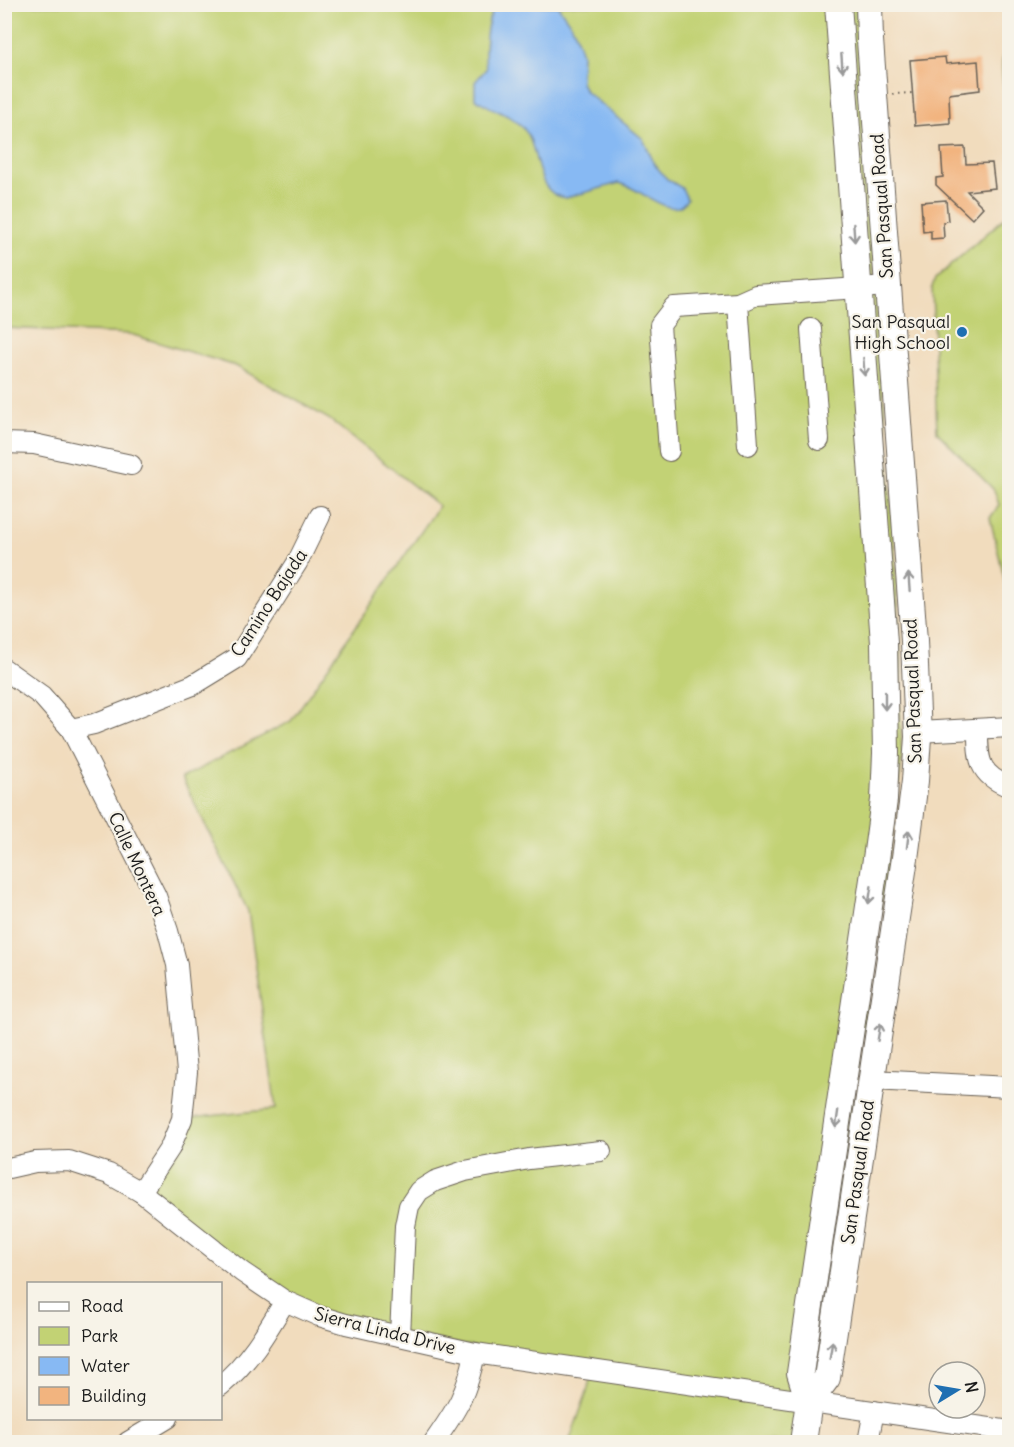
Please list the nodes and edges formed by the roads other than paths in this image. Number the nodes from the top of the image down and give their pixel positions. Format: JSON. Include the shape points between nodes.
{"nodes":[{"id":1,"x":838,"y":4,"type":"edge"},
{"id":2,"x":869,"y":4,"type":"edge"},
{"id":3,"x":888,"y":286,"type":"junction"},
{"id":4,"x":858,"y":288,"type":"junction"},
{"id":5,"x":738,"y":303,"type":"junction"},
{"id":6,"x":811,"y":329,"type":"dead end"},
{"id":7,"x":819,"y":440,"type":"dead end"},
{"id":8,"x":4,"y":443,"type":"edge"},
{"id":9,"x":748,"y":445,"type":"dead end"},
{"id":10,"x":669,"y":451,"type":"dead end"},
{"id":11,"x":131,"y":465,"type":"dead end"},
{"id":12,"x":320,"y":516,"type":"dead end"},
{"id":13,"x":4,"y":669,"type":"edge"},
{"id":14,"x":1010,"y":727,"type":"edge"},
{"id":15,"x":71,"y":729,"type":"junction"},
{"id":16,"x":978,"y":729,"type":"junction"},
{"id":17,"x":918,"y":732,"type":"junction"},
{"id":18,"x":1010,"y":787,"type":"edge"},
{"id":19,"x":872,"y":1080,"type":"junction"},
{"id":20,"x":1010,"y":1087,"type":"edge"},
{"id":21,"x":601,"y":1151,"type":"dead end"},
{"id":22,"x":6,"y":1162,"type":"edge"},
{"id":23,"x":141,"y":1192,"type":"junction"},
{"id":24,"x":285,"y":1301,"type":"junction"},
{"id":25,"x":400,"y":1336,"type":"junction"},
{"id":26,"x":475,"y":1353,"type":"junction"},
{"id":27,"x":222,"y":1384,"type":"edge"},
{"id":28,"x":809,"y":1402,"type":"junction"},
{"id":29,"x":874,"y":1411,"type":"junction"},
{"id":30,"x":166,"y":1420,"type":"edge"},
{"id":31,"x":1010,"y":1431,"type":"edge"},
{"id":32,"x":128,"y":1443,"type":"edge"},
{"id":33,"x":434,"y":1443,"type":"edge"},
{"id":34,"x":803,"y":1443,"type":"edge"},
{"id":35,"x":868,"y":1443,"type":"edge"}],
"edges":[{"from":1,"to":4,"type":"main road","name":"San Pasqual Road","one_way":true},
{"from":2,"to":3,"type":"main road","name":"San Pasqual Road"},
{"from":3,"to":4,"type":"street"},
{"from":17,"to":3,"type":"main road","name":"San Pasqual Road","one_way":true},
{"from":4,"to":5,"type":"street","via":[[756,295]]},
{"from":4,"to":28,"type":"main road","name":"San Pasqual Road","one_way":true,"via":[[883,636],[884,800],[800,1373]]},
{"from":5,"to":9,"type":"street"},
{"from":5,"to":10,"type":"street","via":[[674,307],[660,325]]},
{"from":6,"to":7,"type":"street"},
{"from":8,"to":11,"type":"street","via":[[34,444]]},
{"from":12,"to":15,"type":"street","name":"Camino Bajada","via":[[297,563],[237,658],[193,685],[94,724]]},
{"from":13,"to":15,"type":"street","name":"Calle Montera","via":[[42,696]]},
{"from":14,"to":16,"type":"street"},
{"from":15,"to":23,"type":"street","name":"Calle Montera","via":[[156,896],[177,965],[187,1072],[182,1119],[170,1148]]},
{"from":16,"to":17,"type":"street"},
{"from":16,"to":18,"type":"street","via":[[979,761],[985,772]]},
{"from":19,"to":17,"type":"main road","name":"San Pasqual Road","one_way":true,"via":[[906,851]]},
{"from":19,"to":20,"type":"street"},
{"from":28,"to":19,"type":"main road","name":"San Pasqual Road","one_way":true,"via":[[826,1378]]},
{"from":21,"to":25,"type":"street","via":[[465,1171],[418,1191],[409,1206],[405,1226]]},
{"from":22,"to":23,"type":"street","name":"Sierra Linda Drive","via":[[69,1161],[109,1174]]},
{"from":23,"to":24,"type":"street","name":"Sierra Linda Drive"},
{"from":24,"to":25,"type":"street","name":"Sierra Linda Drive","via":[[319,1316]]},
{"from":24,"to":27,"type":"street","via":[[256,1350]]},
{"from":25,"to":26,"type":"street","name":"Sierra Linda Drive"},
{"from":26,"to":28,"type":"street","name":"Sierra Linda Drive"},
{"from":26,"to":33,"type":"street","via":[[460,1406]]},
{"from":28,"to":29,"type":"street","name":"Sierra Linda Drive"},
{"from":28,"to":34,"type":"main road","name":"San Pasqual Road"},
{"from":29,"to":31,"type":"street","name":"Sierra Linda Drive"},
{"from":29,"to":35,"type":"street"},
{"from":30,"to":32,"type":"street"}]}
